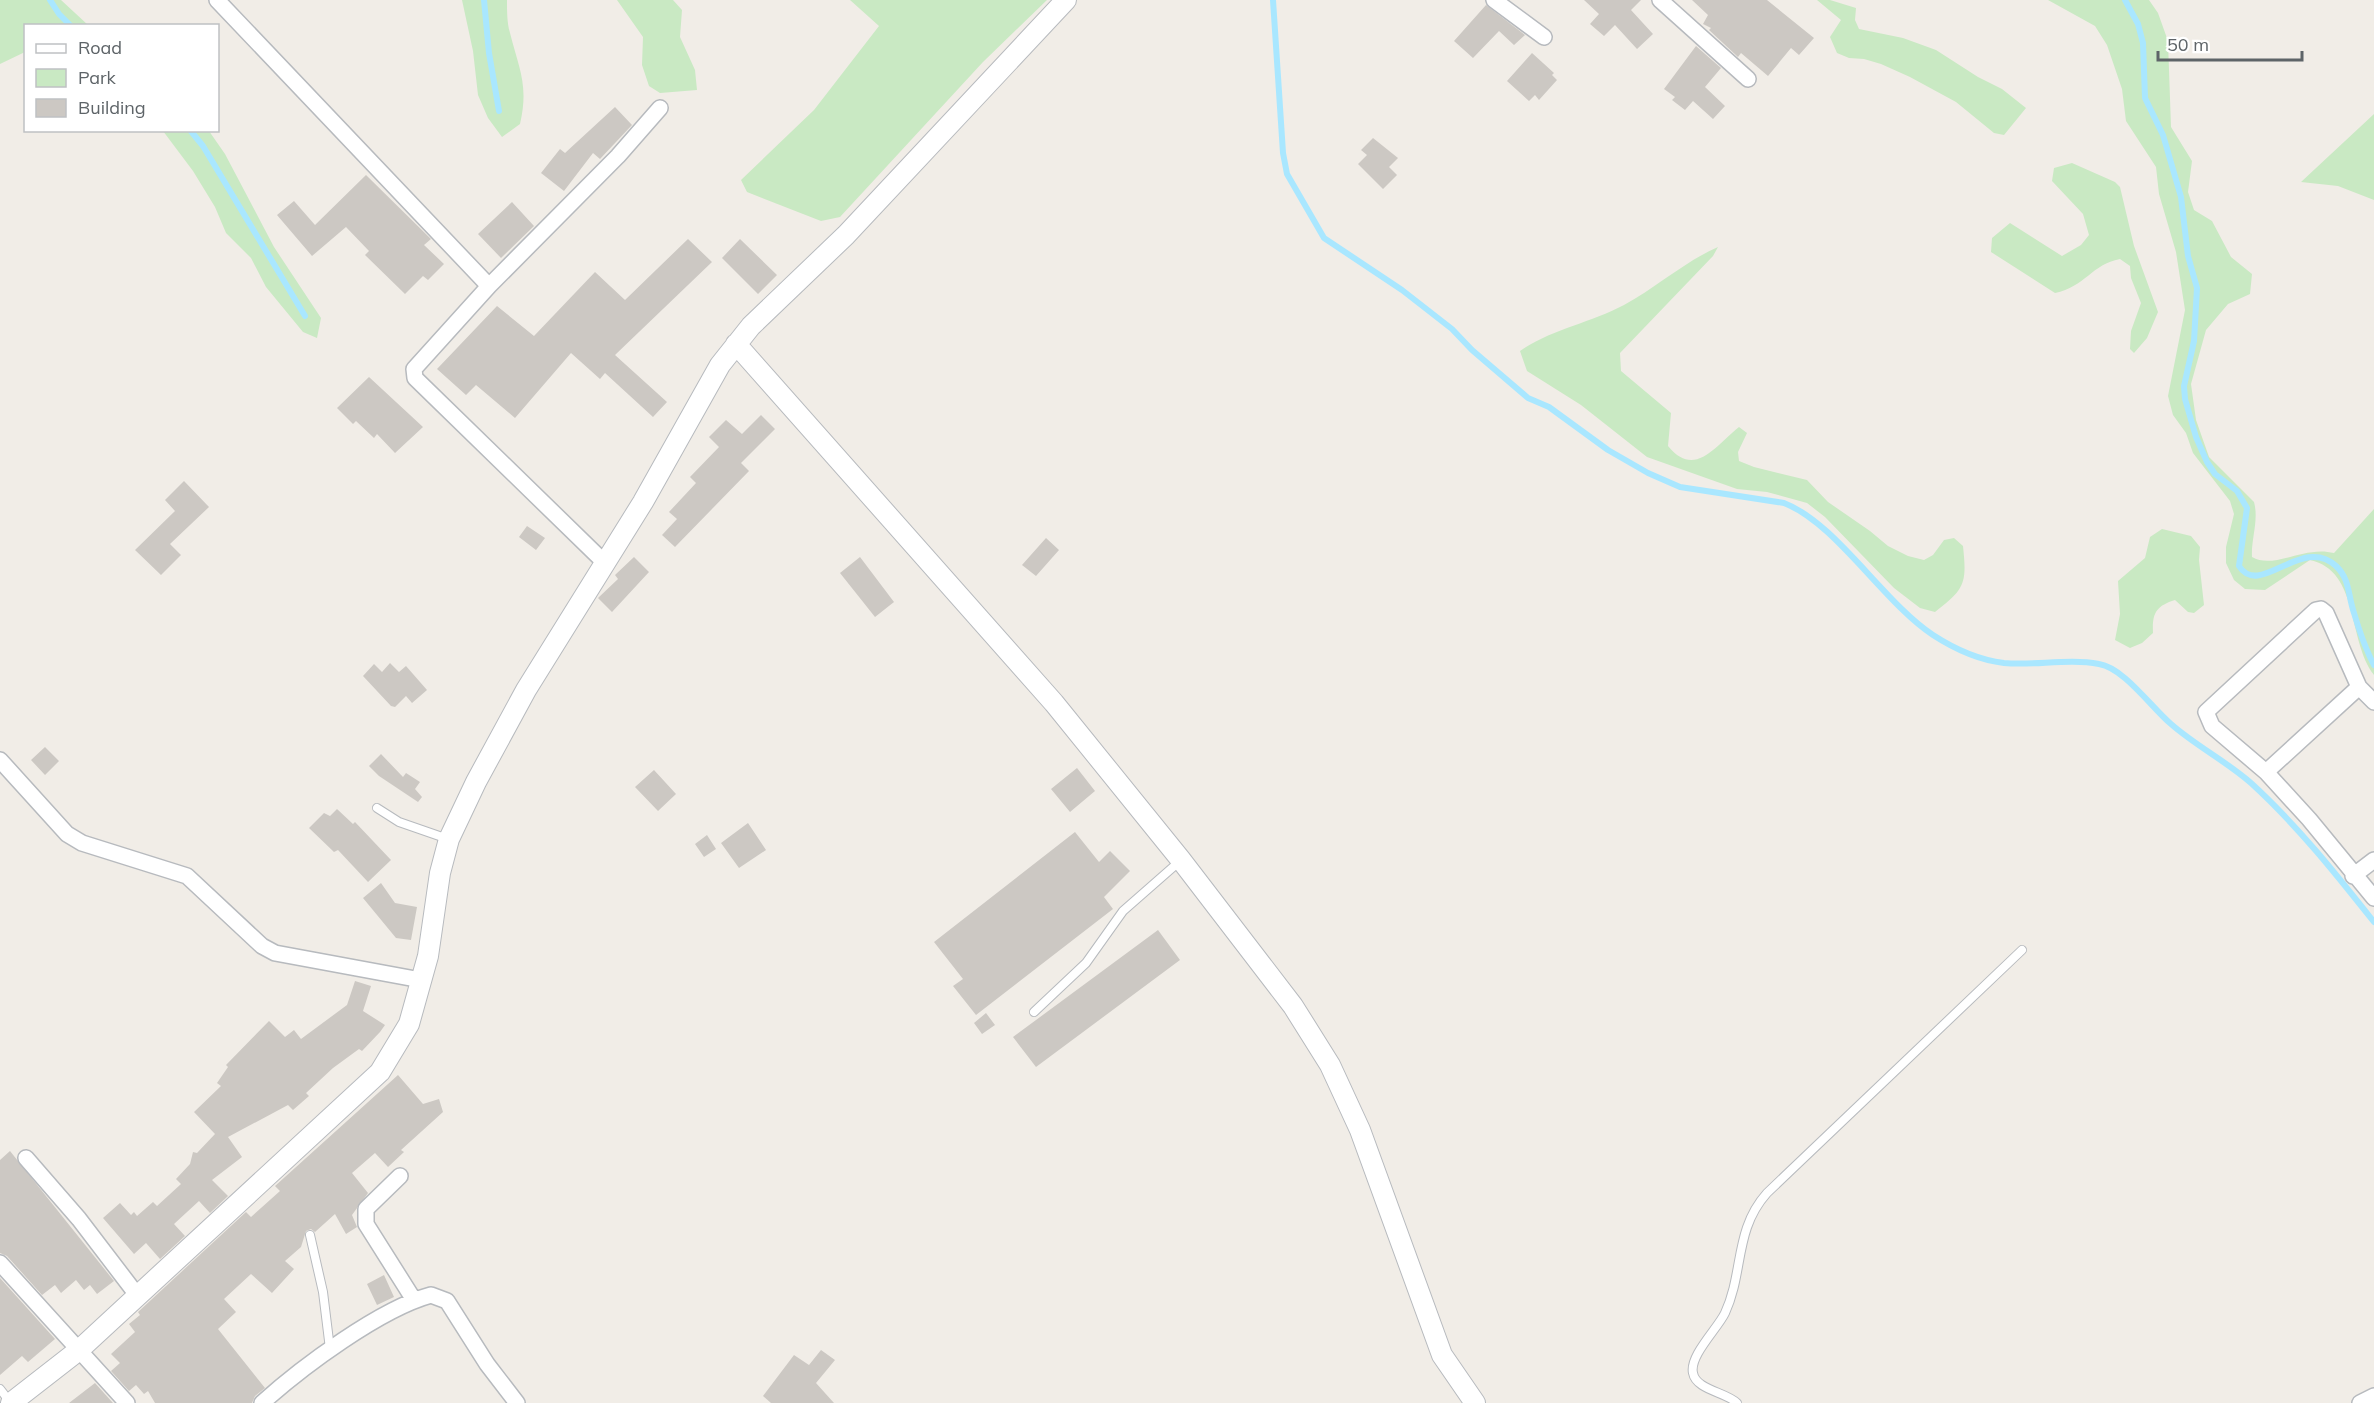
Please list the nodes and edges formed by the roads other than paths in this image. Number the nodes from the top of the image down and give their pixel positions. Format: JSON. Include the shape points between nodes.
{"nodes":[{"id":1,"x":217,"y":0,"type":"edge"},
{"id":2,"x":1066,"y":0,"type":"edge"},
{"id":3,"x":1494,"y":0,"type":"edge"},
{"id":4,"x":1660,"y":0,"type":"edge"},
{"id":5,"x":1544,"y":37,"type":"dead end"},
{"id":6,"x":1748,"y":79,"type":"dead end"},
{"id":7,"x":660,"y":108,"type":"dead end"},
{"id":8,"x":489,"y":286,"type":"junction"},
{"id":9,"x":736,"y":344,"type":"junction"},
{"id":10,"x":604,"y":562,"type":"junction"},
{"id":11,"x":2359,"y":687,"type":"junction"},
{"id":12,"x":2374,"y":702,"type":"edge"},
{"id":13,"x":0,"y":760,"type":"edge"},
{"id":14,"x":2266,"y":772,"type":"junction"},
{"id":15,"x":377,"y":808,"type":"dead end"},
{"id":16,"x":449,"y":839,"type":"junction"},
{"id":17,"x":1181,"y":860,"type":"junction"},
{"id":18,"x":2374,"y":860,"type":"edge"},
{"id":19,"x":2353,"y":876,"type":"junction"},
{"id":20,"x":2374,"y":898,"type":"edge"},
{"id":21,"x":2022,"y":950,"type":"dead end"},
{"id":22,"x":421,"y":980,"type":"junction"},
{"id":23,"x":1034,"y":1012,"type":"dead end"},
{"id":24,"x":26,"y":1158,"type":"dead end"},
{"id":25,"x":400,"y":1176,"type":"dead end"},
{"id":26,"x":310,"y":1234,"type":"dead end"},
{"id":27,"x":0,"y":1263,"type":"edge"},
{"id":28,"x":137,"y":1295,"type":"junction"},
{"id":29,"x":414,"y":1300,"type":"junction"},
{"id":30,"x":79,"y":1350,"type":"junction"},
{"id":31,"x":330,"y":1350,"type":"junction"},
{"id":32,"x":0,"y":1389,"type":"edge"},
{"id":33,"x":2374,"y":1396,"type":"edge"},
{"id":34,"x":11,"y":1403,"type":"edge"},
{"id":35,"x":127,"y":1403,"type":"edge"},
{"id":36,"x":262,"y":1403,"type":"edge"},
{"id":37,"x":517,"y":1403,"type":"edge"},
{"id":38,"x":1475,"y":1403,"type":"edge"},
{"id":39,"x":1737,"y":1403,"type":"edge"},
{"id":40,"x":2360,"y":1403,"type":"edge"}],
"edges":[{"from":1,"to":8,"type":"street"},
{"from":2,"to":9,"type":"street","via":[[846,235]]},
{"from":3,"to":5,"type":"street"},
{"from":4,"to":6,"type":"street"},
{"from":7,"to":8,"type":"street"},
{"from":8,"to":10,"type":"street","via":[[419,360],[415,378]]},
{"from":9,"to":10,"type":"street"},
{"from":9,"to":17,"type":"street","via":[[1054,703]]},
{"from":10,"to":16,"type":"street","via":[[526,690]]},
{"from":11,"to":12,"type":"street"},
{"from":11,"to":14,"type":"street"},
{"from":11,"to":14,"type":"street","via":[[2326,614],[2316,610],[2206,712],[2212,726]]},
{"from":13,"to":22,"type":"street","via":[[68,834],[82,843],[187,876],[262,946],[275,953]]},
{"from":14,"to":19,"type":"street"},
{"from":15,"to":16,"type":"lane","via":[[399,822]]},
{"from":16,"to":22,"type":"street"},
{"from":17,"to":23,"type":"lane","via":[[1123,911],[1086,963]]},
{"from":17,"to":38,"type":"street","via":[[1293,1006],[1330,1065],[1360,1130],[1442,1355]]},
{"from":18,"to":19,"type":"street"},
{"from":19,"to":20,"type":"street"},
{"from":21,"to":39,"type":"lane","via":[[1767,1193],[1750,1214],[1725,1313],[1692,1367],[1699,1383]]},
{"from":22,"to":28,"type":"street","via":[[410,1024],[380,1072]]},
{"from":24,"to":28,"type":"street"},
{"from":25,"to":29,"type":"street","via":[[366,1209],[364,1217]]},
{"from":26,"to":31,"type":"lane"},
{"from":27,"to":30,"type":"street"},
{"from":28,"to":30,"type":"street"},
{"from":29,"to":31,"type":"street"},
{"from":29,"to":37,"type":"street","via":[[431,1295],[447,1301]]},
{"from":30,"to":34,"type":"street"},
{"from":30,"to":35,"type":"street"},
{"from":31,"to":36,"type":"street"},
{"from":32,"to":34,"type":"lane"},
{"from":33,"to":40,"type":"street"}]}
